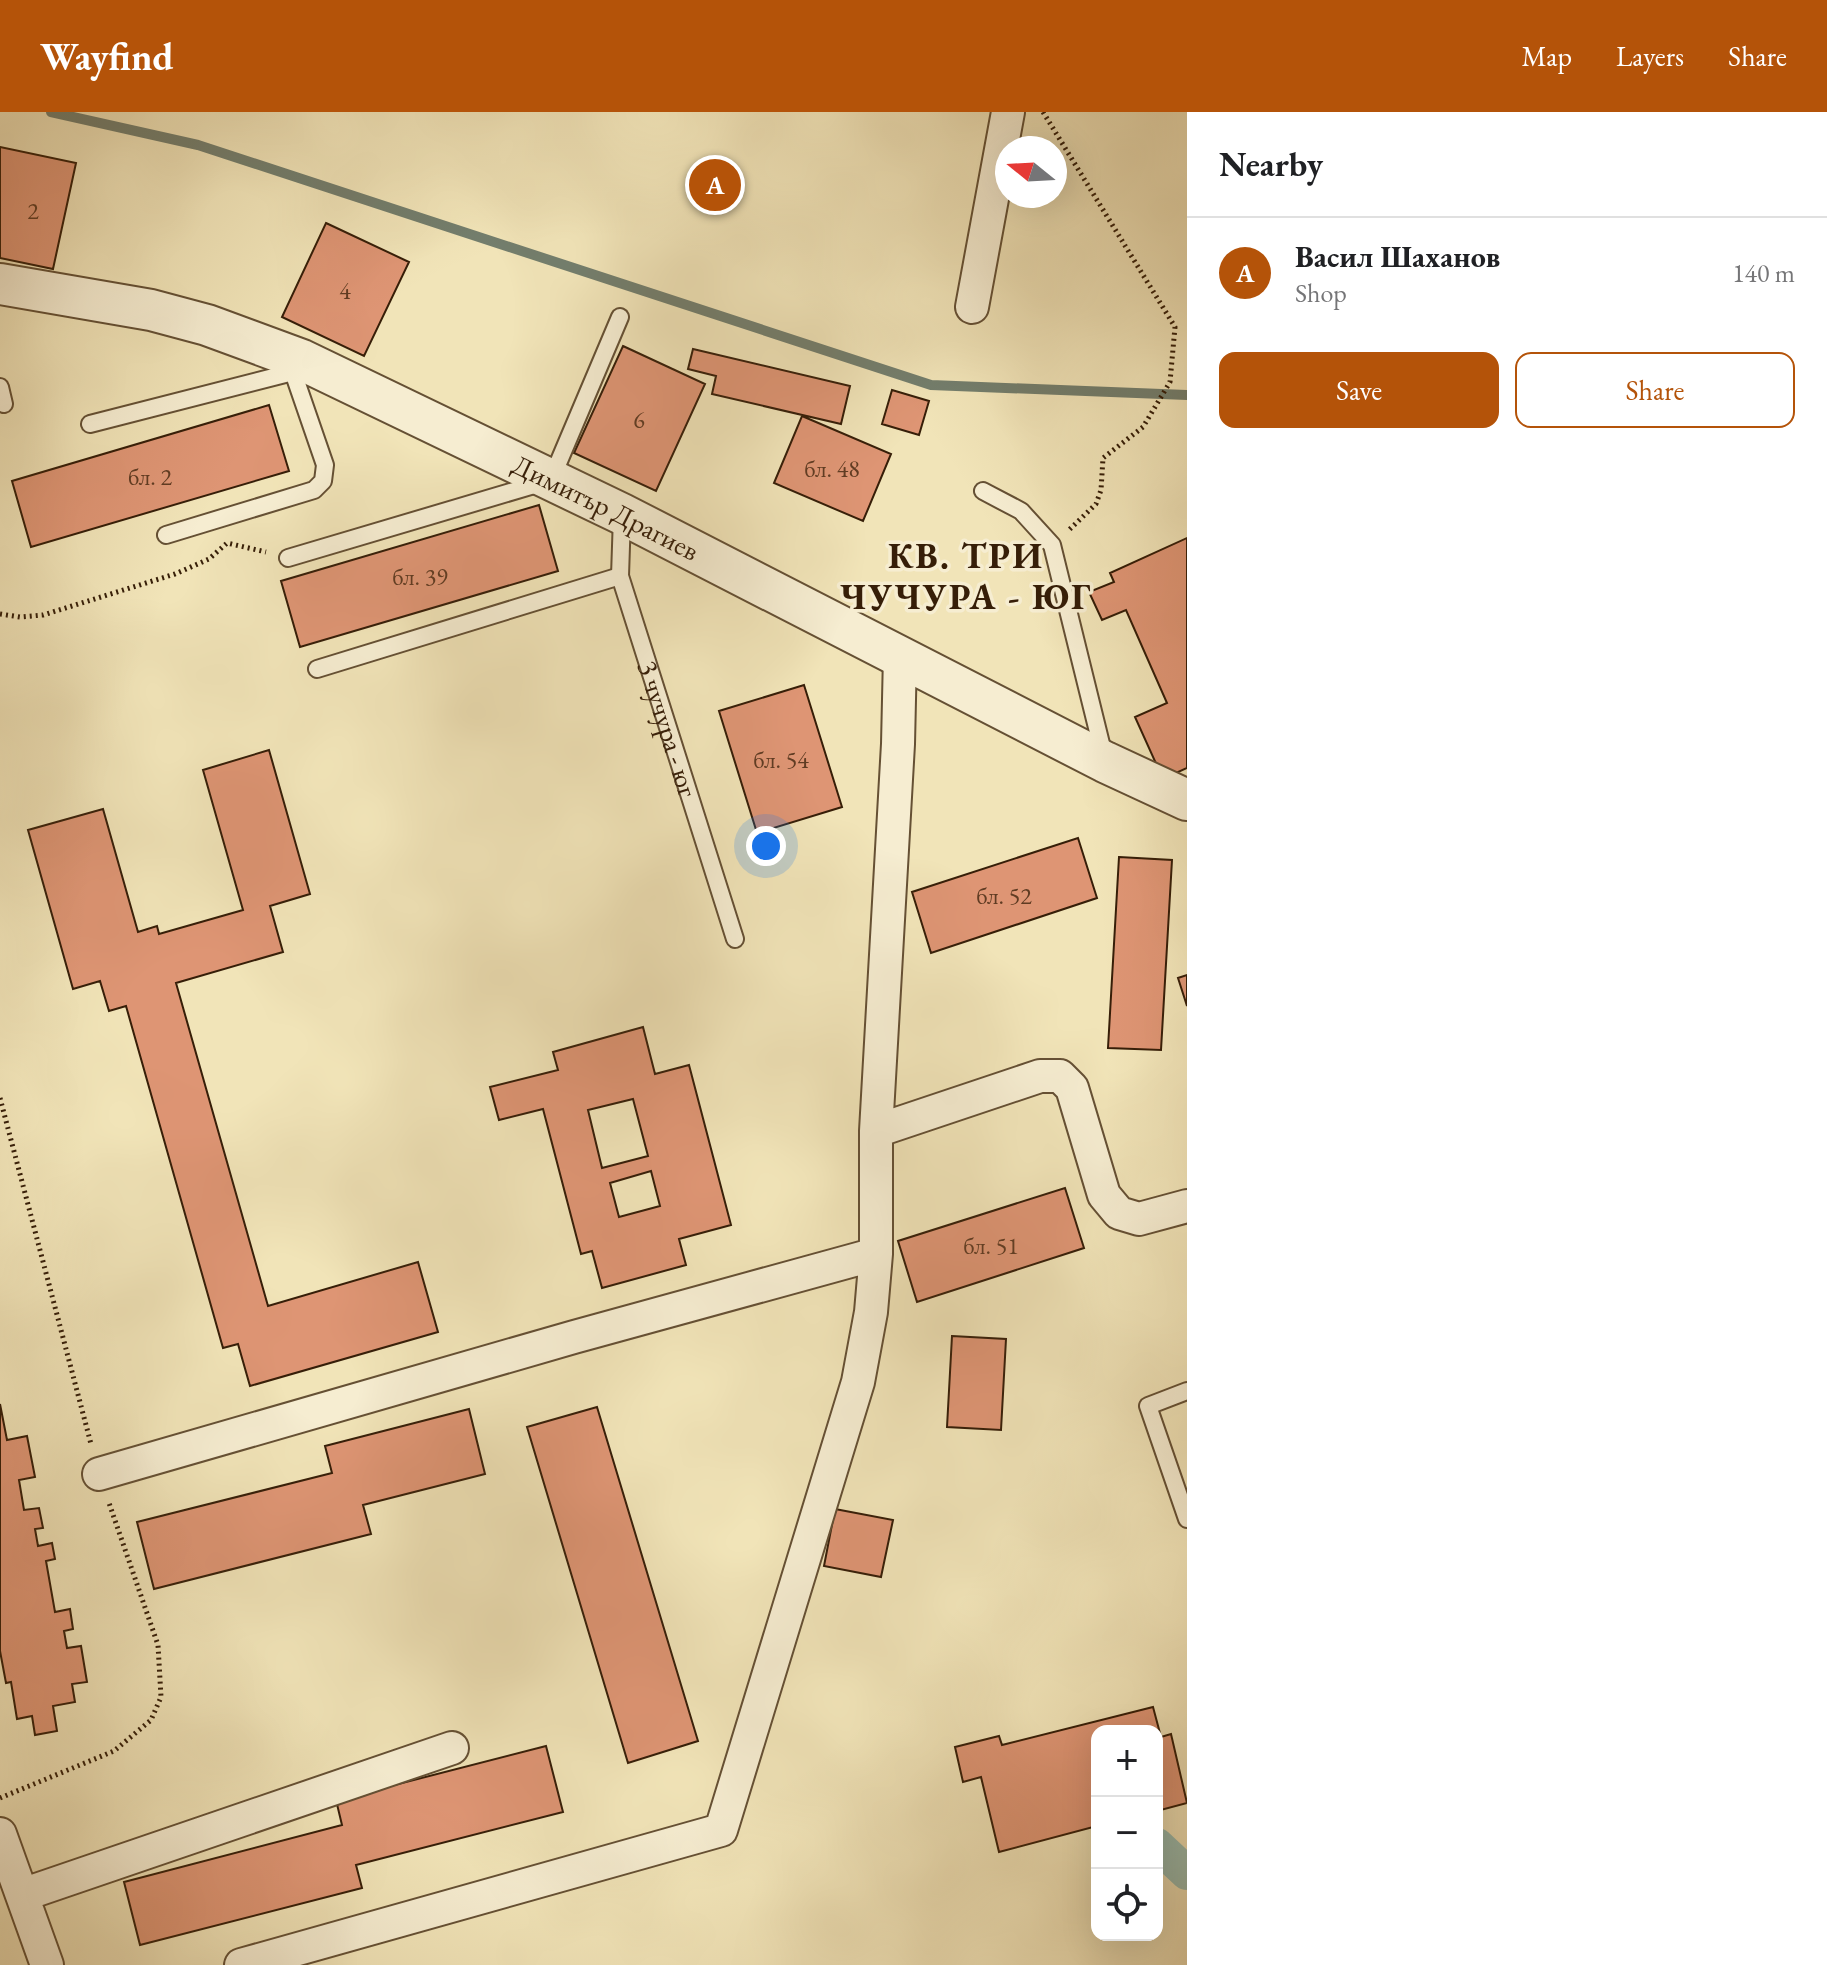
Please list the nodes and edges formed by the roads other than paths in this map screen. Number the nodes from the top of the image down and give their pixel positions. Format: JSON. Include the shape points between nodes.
{"nodes":[{"id":1,"x":1008,"y":112,"type":"edge"},
{"id":2,"x":0,"y":284,"type":"edge"},
{"id":3,"x":972,"y":307,"type":"dead end"},
{"id":4,"x":620,"y":317,"type":"dead end"},
{"id":5,"x":297,"y":366,"type":"junction"},
{"id":6,"x":0,"y":387,"type":"edge"},
{"id":7,"x":4,"y":404,"type":"dead end"},
{"id":8,"x":90,"y":424,"type":"dead end"},
{"id":9,"x":551,"y":480,"type":"junction"},
{"id":10,"x":983,"y":491,"type":"dead end"},
{"id":11,"x":622,"y":514,"type":"junction"},
{"id":12,"x":166,"y":535,"type":"dead end"},
{"id":13,"x":288,"y":558,"type":"road end"},
{"id":14,"x":620,"y":576,"type":"junction"},
{"id":15,"x":900,"y":655,"type":"junction"},
{"id":16,"x":317,"y":669,"type":"dead end"},
{"id":17,"x":1105,"y":762,"type":"junction"},
{"id":18,"x":1187,"y":800,"type":"edge"},
{"id":19,"x":735,"y":939,"type":"dead end"},
{"id":20,"x":876,"y":1131,"type":"junction"},
{"id":21,"x":1187,"y":1206,"type":"edge"},
{"id":22,"x":876,"y":1254,"type":"junction"},
{"id":23,"x":1187,"y":1391,"type":"edge"},
{"id":24,"x":99,"y":1474,"type":"road end"},
{"id":25,"x":1187,"y":1519,"type":"edge"},
{"id":26,"x":452,"y":1748,"type":"dead end"},
{"id":27,"x":0,"y":1834,"type":"edge"},
{"id":28,"x":22,"y":1895,"type":"junction"},
{"id":29,"x":47,"y":1965,"type":"edge"},
{"id":30,"x":241,"y":1965,"type":"edge"}],
"edges":[{"from":1,"to":3,"type":"street"},
{"from":2,"to":5,"type":"street","name":"Димитър Драгиев","via":[[151,310],[231,333]]},
{"from":4,"to":9,"type":"lane"},
{"from":5,"to":8,"type":"lane"},
{"from":5,"to":9,"type":"street","name":"Димитър Драгиев"},
{"from":5,"to":12,"type":"lane","via":[[325,465],[323,481],[314,490]]},
{"from":6,"to":7,"type":"lane"},
{"from":9,"to":11,"type":"street","name":"Димитър Драгиев"},
{"from":9,"to":13,"type":"lane"},
{"from":10,"to":17,"type":"lane","via":[[1021,511],[1052,545]]},
{"from":11,"to":14,"type":"lane","name":"3 чучура - юг"},
{"from":11,"to":15,"type":"street","name":"Димитър Драгиев"},
{"from":14,"to":16,"type":"lane"},
{"from":14,"to":19,"type":"lane","name":"3 чучура - юг"},
{"from":15,"to":17,"type":"street","name":"Димитър Драгиев"},
{"from":15,"to":20,"type":"street"},
{"from":17,"to":18,"type":"street","name":"Димитър Драгиев"},
{"from":20,"to":21,"type":"street","via":[[1040,1076],[1060,1076],[1072,1088],[1104,1195],[1119,1213],[1139,1219]]},
{"from":20,"to":22,"type":"street"},
{"from":22,"to":24,"type":"street"},
{"from":22,"to":30,"type":"street","via":[[858,1382],[721,1830]]},
{"from":23,"to":25,"type":"lane","via":[[1148,1406]]},
{"from":26,"to":28,"type":"street"},
{"from":27,"to":28,"type":"street"},
{"from":28,"to":29,"type":"street"}]}
